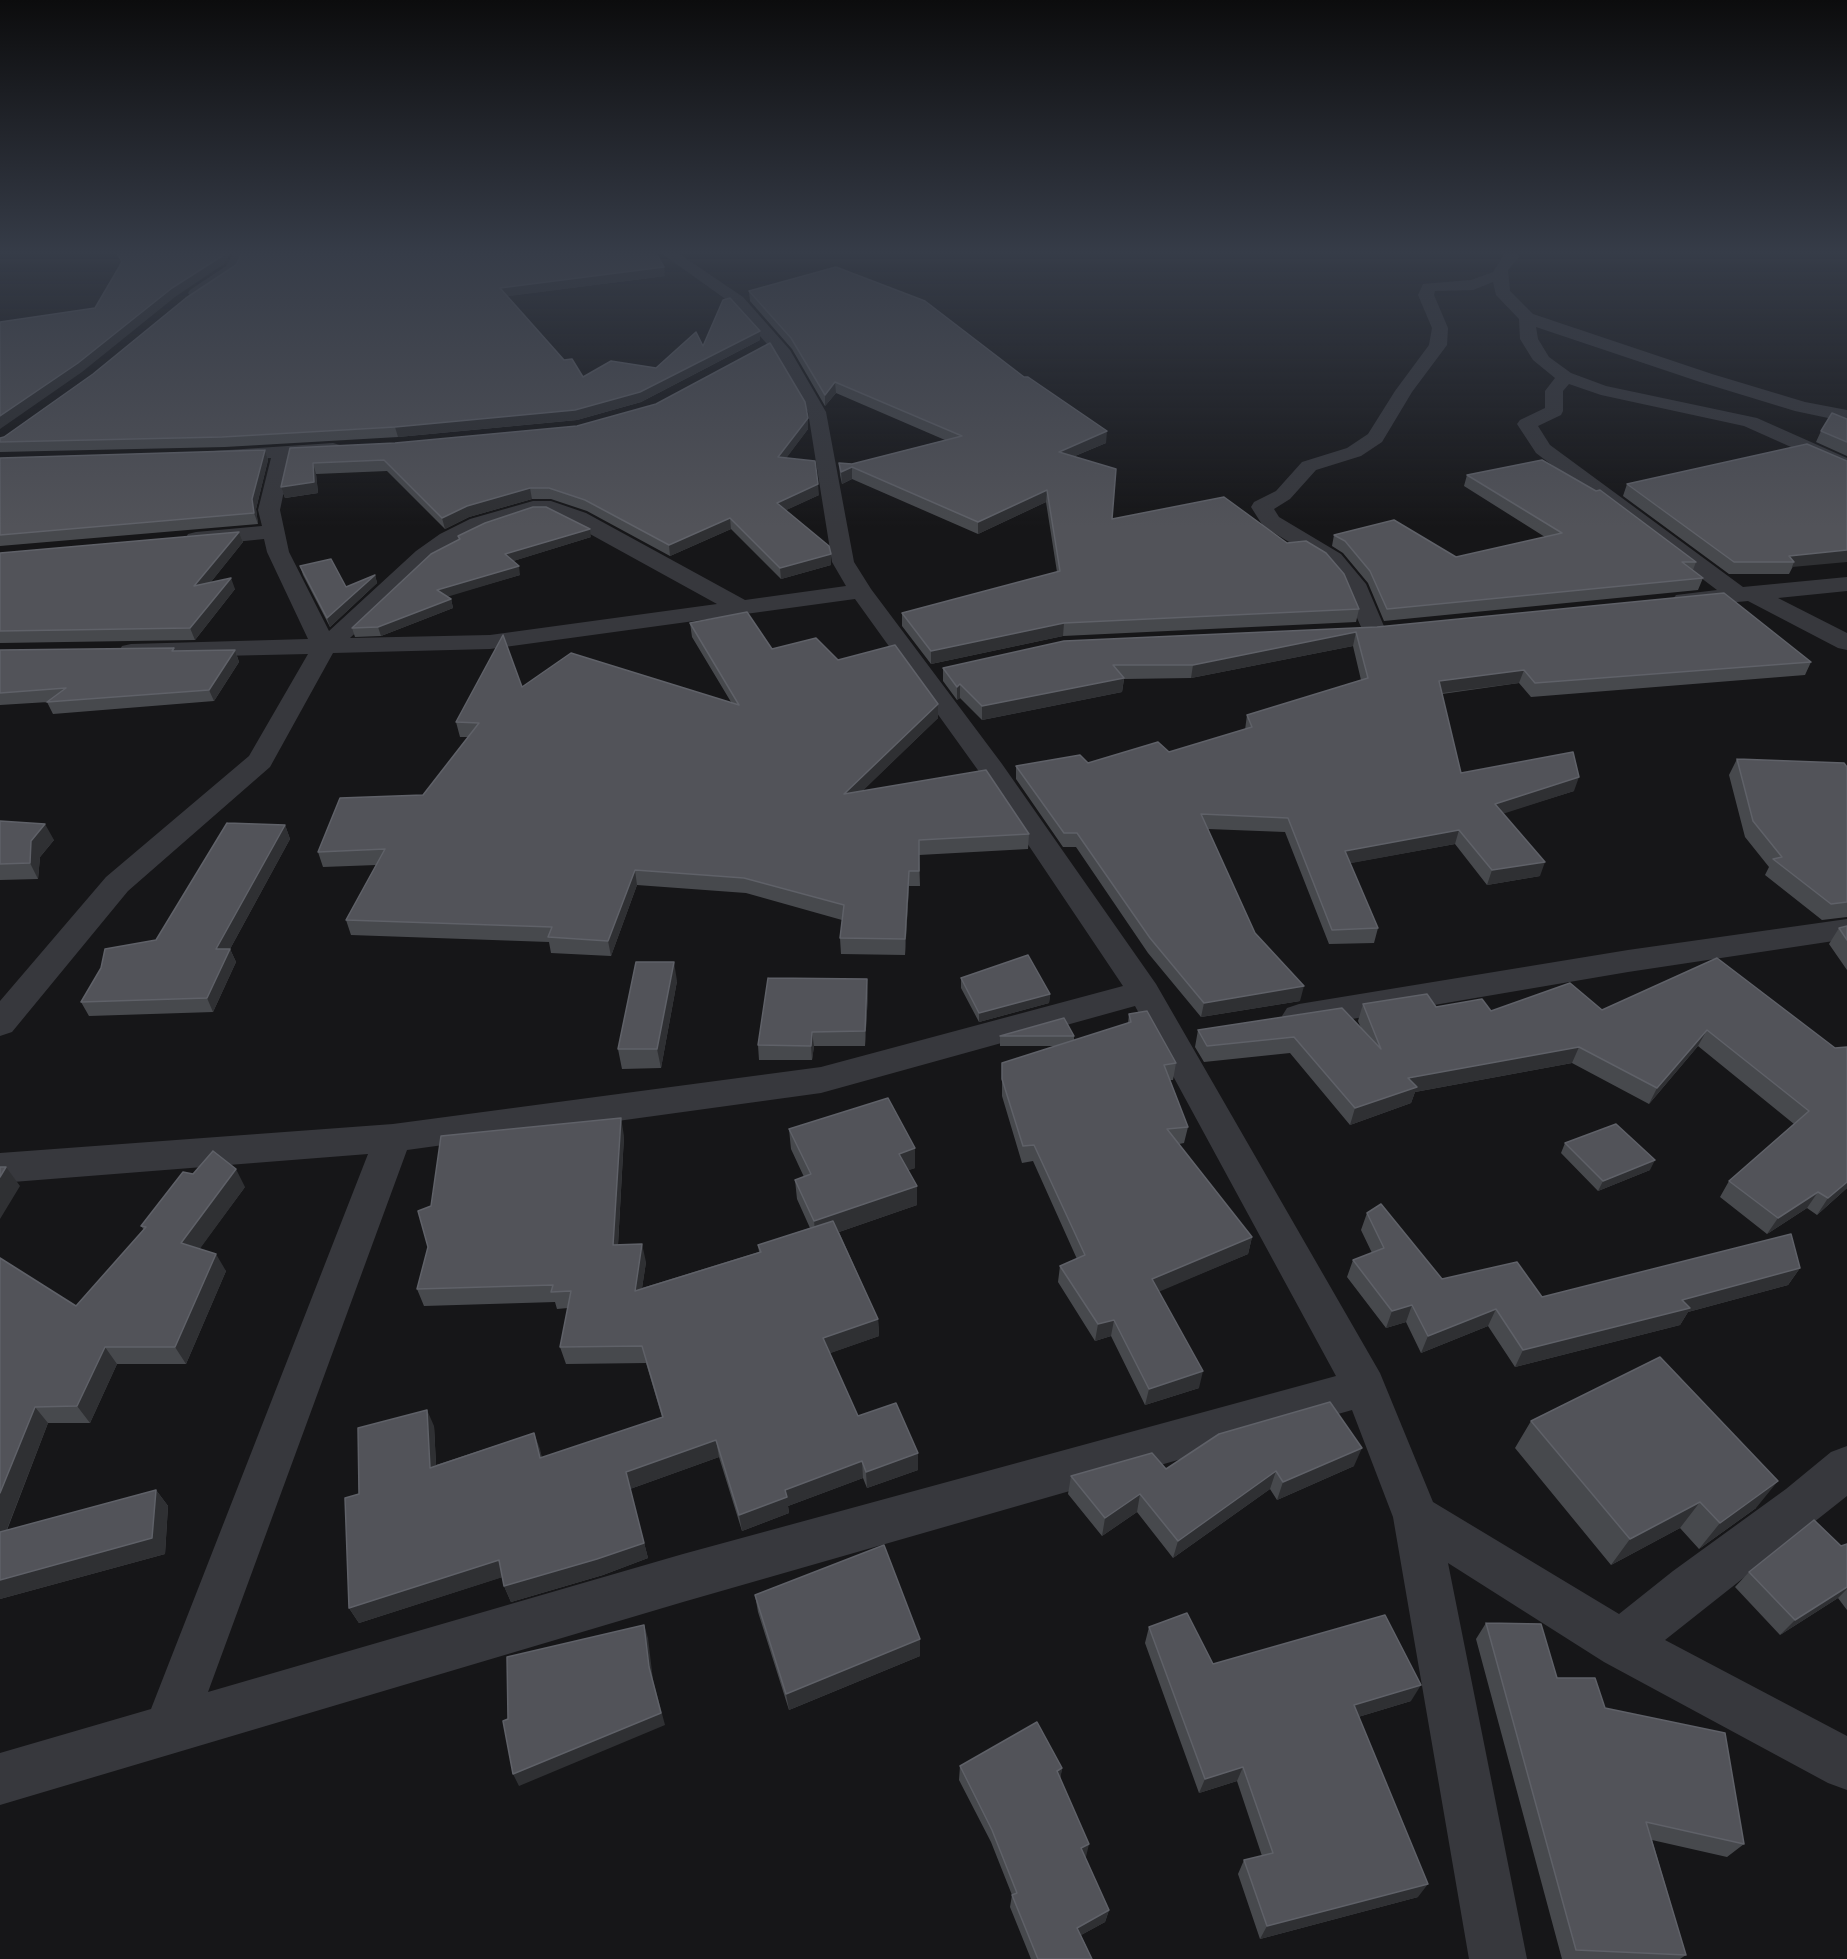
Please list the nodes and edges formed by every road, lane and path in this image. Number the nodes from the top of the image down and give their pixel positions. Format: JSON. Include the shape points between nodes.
{"nodes":[{"id":1,"x":762,"y":344,"type":"edge"},
{"id":2,"x":1438,"y":344,"type":"edge"},
{"id":3,"x":1532,"y":344,"type":"edge"},
{"id":4,"x":1607,"y":344,"type":"edge"},
{"id":5,"x":1565,"y":376,"type":"junction"},
{"id":6,"x":1847,"y":416,"type":"edge"},
{"id":7,"x":352,"y":447,"type":"edge"},
{"id":8,"x":282,"y":452,"type":"junction"},
{"id":9,"x":202,"y":456,"type":"edge"},
{"id":10,"x":1847,"y":466,"type":"edge"},
{"id":11,"x":274,"y":531,"type":"junction"},
{"id":12,"x":171,"y":541,"type":"edge"},
{"id":13,"x":1847,"y":584,"type":"edge"},
{"id":14,"x":861,"y":591,"type":"junction"},
{"id":15,"x":1744,"y":594,"type":"junction"},
{"id":16,"x":1667,"y":602,"type":"edge"},
{"id":17,"x":741,"y":607,"type":"junction"},
{"id":18,"x":1374,"y":631,"type":"edge"},
{"id":19,"x":1847,"y":643,"type":"edge"},
{"id":20,"x":324,"y":647,"type":"junction"},
{"id":21,"x":105,"y":651,"type":"edge"},
{"id":22,"x":1847,"y":929,"type":"edge"},
{"id":23,"x":1144,"y":992,"type":"junction"},
{"id":24,"x":1275,"y":1020,"type":"edge"},
{"id":25,"x":0,"y":1024,"type":"edge"},
{"id":26,"x":1205,"y":1032,"type":"edge"},
{"id":27,"x":1169,"y":1037,"type":"junction"},
{"id":28,"x":393,"y":1138,"type":"junction"},
{"id":29,"x":0,"y":1168,"type":"edge"},
{"id":30,"x":1365,"y":1387,"type":"junction"},
{"id":31,"x":1847,"y":1467,"type":"edge"},
{"id":32,"x":1416,"y":1517,"type":"junction"},
{"id":33,"x":1622,"y":1644,"type":"junction"},
{"id":34,"x":168,"y":1729,"type":"junction"},
{"id":35,"x":1847,"y":1764,"type":"edge"},
{"id":36,"x":0,"y":1779,"type":"edge"},
{"id":37,"x":1498,"y":1959,"type":"edge"}],
"edges":[{"from":1,"to":14,"type":"street","via":[[782,350],[817,412],[843,562]]},
{"from":2,"to":18,"type":"street","via":[[1375,438],[1354,452],[1309,466],[1283,495],[1262,507],[1271,521],[1333,559],[1354,584]]},
{"from":3,"to":5,"type":"street","via":[[1542,360]]},
{"from":4,"to":6,"type":"street","via":[[1802,407]]},
{"from":5,"to":10,"type":"street","via":[[1601,390],[1750,422]]},
{"from":5,"to":15,"type":"street","via":[[1554,391],[1554,411],[1527,424],[1543,449]]},
{"from":7,"to":8,"type":"street"},
{"from":8,"to":9,"type":"street"},
{"from":8,"to":11,"type":"street","via":[[269,510]]},
{"from":11,"to":12,"type":"street"},
{"from":11,"to":20,"type":"street","via":[[278,552]]},
{"from":13,"to":15,"type":"street"},
{"from":14,"to":17,"type":"street"},
{"from":14,"to":23,"type":"street","via":[[937,674]]},
{"from":15,"to":16,"type":"street"},
{"from":15,"to":19,"type":"street"},
{"from":17,"to":20,"type":"street","via":[[490,642]]},
{"from":17,"to":20,"type":"street","via":[[578,518],[552,507],[533,507],[478,524],[448,539]]},
{"from":20,"to":21,"type":"street"},
{"from":20,"to":25,"type":"street","via":[[260,761],[117,884]]},
{"from":22,"to":24,"type":"street"},
{"from":23,"to":27,"type":"street"},
{"from":23,"to":28,"type":"street","via":[[821,1080]]},
{"from":26,"to":27,"type":"street"},
{"from":27,"to":30,"type":"street"},
{"from":28,"to":29,"type":"street"},
{"from":28,"to":34,"type":"street"},
{"from":30,"to":32,"type":"street"},
{"from":30,"to":34,"type":"street","via":[[694,1575]]},
{"from":31,"to":33,"type":"street"},
{"from":32,"to":33,"type":"street"},
{"from":32,"to":37,"type":"street"},
{"from":33,"to":35,"type":"street"},
{"from":34,"to":36,"type":"street"}]}
